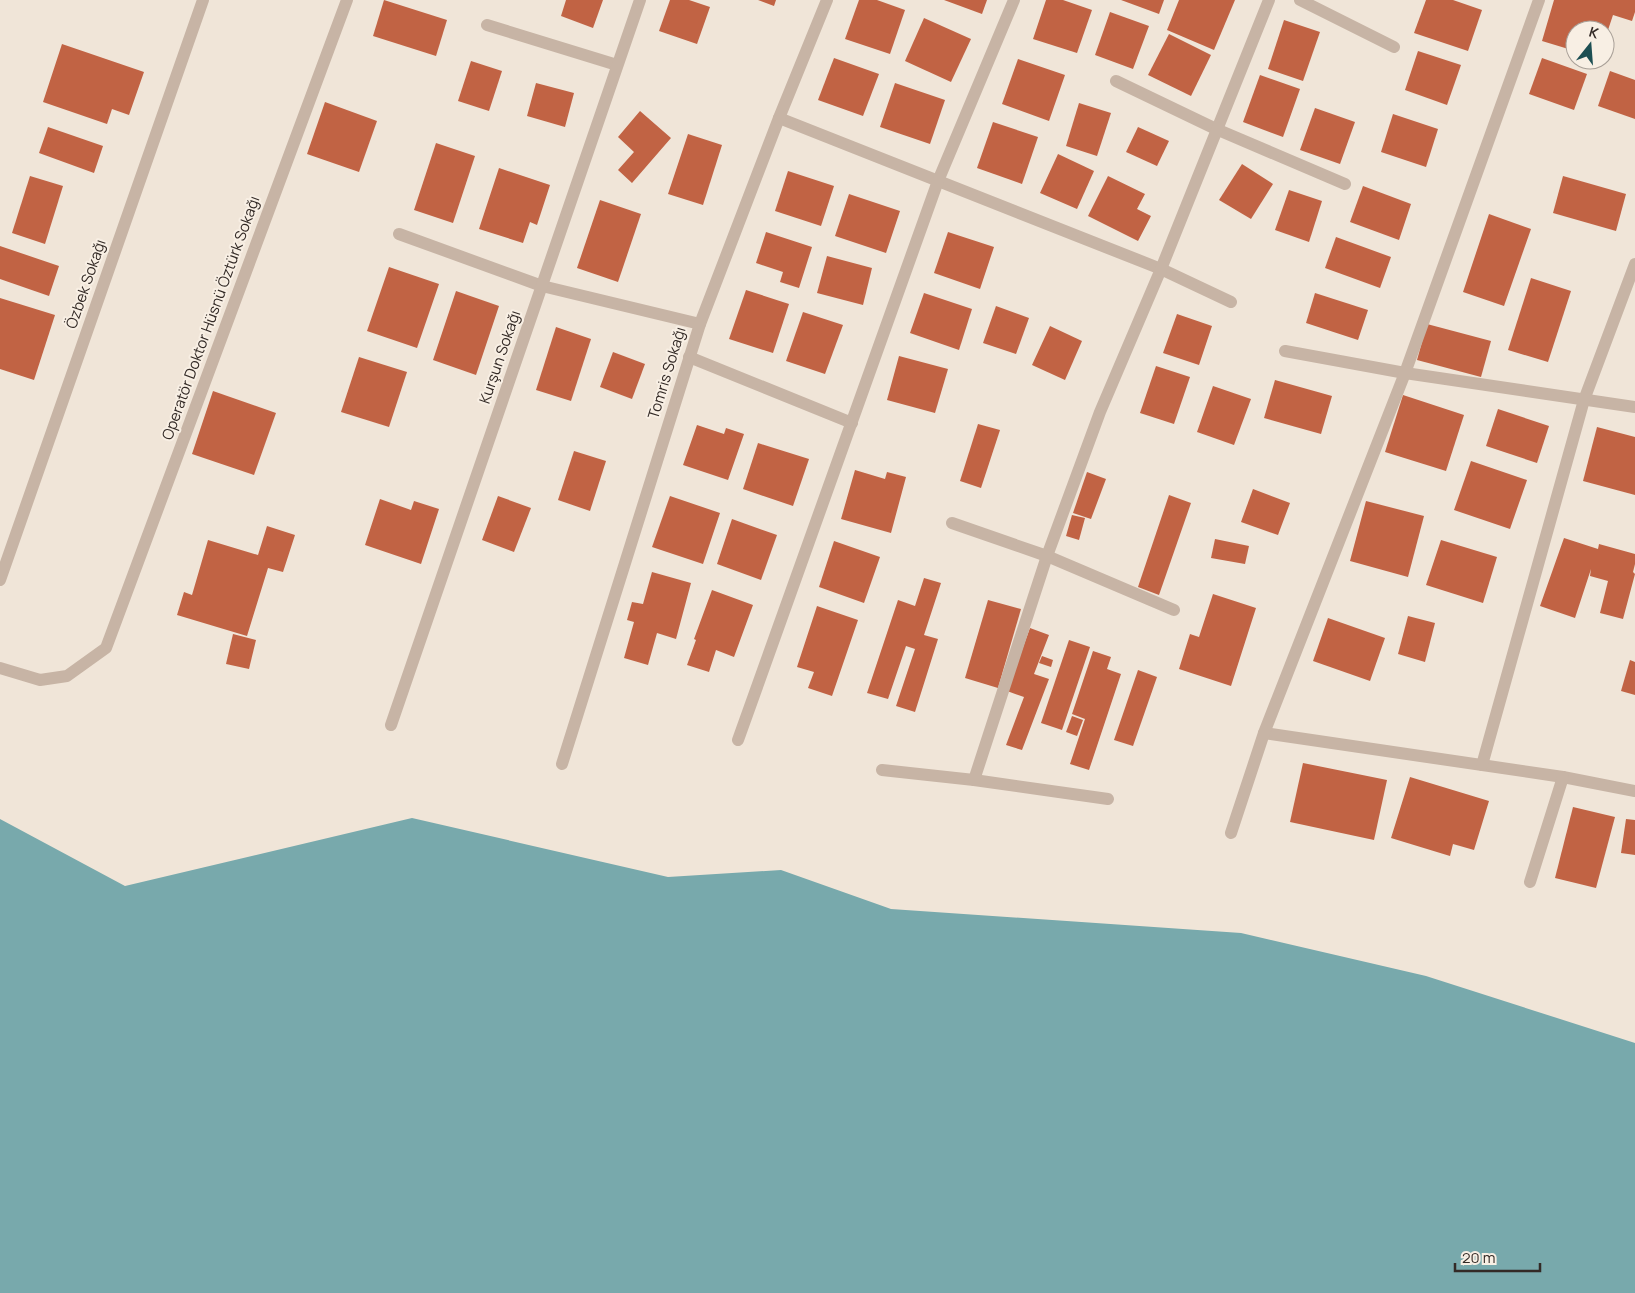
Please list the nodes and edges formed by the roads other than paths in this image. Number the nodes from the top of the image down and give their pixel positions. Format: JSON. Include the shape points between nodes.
{"nodes":[{"id":1,"x":203,"y":0,"type":"edge"},
{"id":2,"x":347,"y":0,"type":"edge"},
{"id":3,"x":640,"y":0,"type":"edge"},
{"id":4,"x":827,"y":0,"type":"edge"},
{"id":5,"x":1014,"y":0,"type":"edge"},
{"id":6,"x":1269,"y":0,"type":"edge"},
{"id":7,"x":1300,"y":0,"type":"edge"},
{"id":8,"x":1539,"y":0,"type":"edge"},
{"id":9,"x":486,"y":25,"type":"dead end"},
{"id":10,"x":1394,"y":47,"type":"dead end"},
{"id":11,"x":617,"y":66,"type":"junction"},
{"id":12,"x":1116,"y":81,"type":"dead end"},
{"id":13,"x":779,"y":118,"type":"junction"},
{"id":14,"x":1216,"y":128,"type":"junction"},
{"id":15,"x":938,"y":181,"type":"junction"},
{"id":16,"x":1345,"y":184,"type":"dead end"},
{"id":17,"x":399,"y":234,"type":"dead end"},
{"id":18,"x":1635,"y":264,"type":"edge"},
{"id":19,"x":1161,"y":269,"type":"junction"},
{"id":20,"x":542,"y":286,"type":"junction"},
{"id":21,"x":1231,"y":302,"type":"dead end"},
{"id":22,"x":700,"y":324,"type":"junction"},
{"id":23,"x":1284,"y":351,"type":"dead end"},
{"id":24,"x":689,"y":357,"type":"junction"},
{"id":25,"x":1405,"y":374,"type":"junction"},
{"id":26,"x":1584,"y":400,"type":"junction"},
{"id":27,"x":1635,"y":407,"type":"edge"},
{"id":28,"x":852,"y":423,"type":"junction"},
{"id":29,"x":952,"y":523,"type":"dead end"},
{"id":30,"x":1047,"y":556,"type":"junction"},
{"id":31,"x":0,"y":580,"type":"edge"},
{"id":32,"x":1174,"y":610,"type":"dead end"},
{"id":33,"x":0,"y":668,"type":"edge"},
{"id":34,"x":391,"y":725,"type":"dead end"},
{"id":35,"x":1264,"y":734,"type":"junction"},
{"id":36,"x":738,"y":740,"type":"dead end"},
{"id":37,"x":562,"y":764,"type":"dead end"},
{"id":38,"x":1482,"y":765,"type":"junction"},
{"id":39,"x":882,"y":770,"type":"dead end"},
{"id":40,"x":1562,"y":777,"type":"junction"},
{"id":41,"x":974,"y":780,"type":"junction"},
{"id":42,"x":1635,"y":791,"type":"edge"},
{"id":43,"x":1108,"y":798,"type":"dead end"},
{"id":44,"x":1231,"y":834,"type":"dead end"},
{"id":45,"x":1530,"y":882,"type":"dead end"}],
"edges":[{"from":1,"to":31,"type":"street","name":"Özbek Sokağı"},
{"from":2,"to":33,"type":"street","name":"Operatör Doktor Hüsnü Öztürk Sokağı","via":[[106,648],[67,676],[40,680]]},
{"from":3,"to":11,"type":"street","name":"Kurşun Sokağı"},
{"from":4,"to":13,"type":"street","name":"Tomris Sokağı"},
{"from":5,"to":15,"type":"street"},
{"from":6,"to":14,"type":"street"},
{"from":7,"to":10,"type":"street"},
{"from":8,"to":25,"type":"street"},
{"from":9,"to":11,"type":"street"},
{"from":11,"to":20,"type":"street","name":"Kurşun Sokağı"},
{"from":12,"to":14,"type":"street"},
{"from":13,"to":15,"type":"street"},
{"from":13,"to":22,"type":"street","name":"Tomris Sokağı"},
{"from":14,"to":16,"type":"street"},
{"from":14,"to":19,"type":"street"},
{"from":15,"to":19,"type":"street"},
{"from":15,"to":28,"type":"street"},
{"from":17,"to":20,"type":"street"},
{"from":18,"to":26,"type":"street"},
{"from":19,"to":21,"type":"street"},
{"from":19,"to":30,"type":"street","via":[[1100,412]]},
{"from":20,"to":22,"type":"street"},
{"from":20,"to":34,"type":"street","name":"Kurşun Sokağı"},
{"from":22,"to":24,"type":"street","name":"Tomris Sokağı"},
{"from":23,"to":25,"type":"street"},
{"from":24,"to":28,"type":"street"},
{"from":24,"to":37,"type":"street","name":"Tomris Sokağı"},
{"from":25,"to":26,"type":"street"},
{"from":25,"to":35,"type":"street"},
{"from":26,"to":27,"type":"street"},
{"from":26,"to":38,"type":"street"},
{"from":28,"to":36,"type":"street"},
{"from":29,"to":30,"type":"street"},
{"from":30,"to":32,"type":"street"},
{"from":30,"to":41,"type":"street"},
{"from":35,"to":38,"type":"street"},
{"from":35,"to":44,"type":"street"},
{"from":38,"to":40,"type":"street"},
{"from":39,"to":41,"type":"street"},
{"from":40,"to":42,"type":"street"},
{"from":40,"to":45,"type":"street"},
{"from":41,"to":43,"type":"street"}]}
